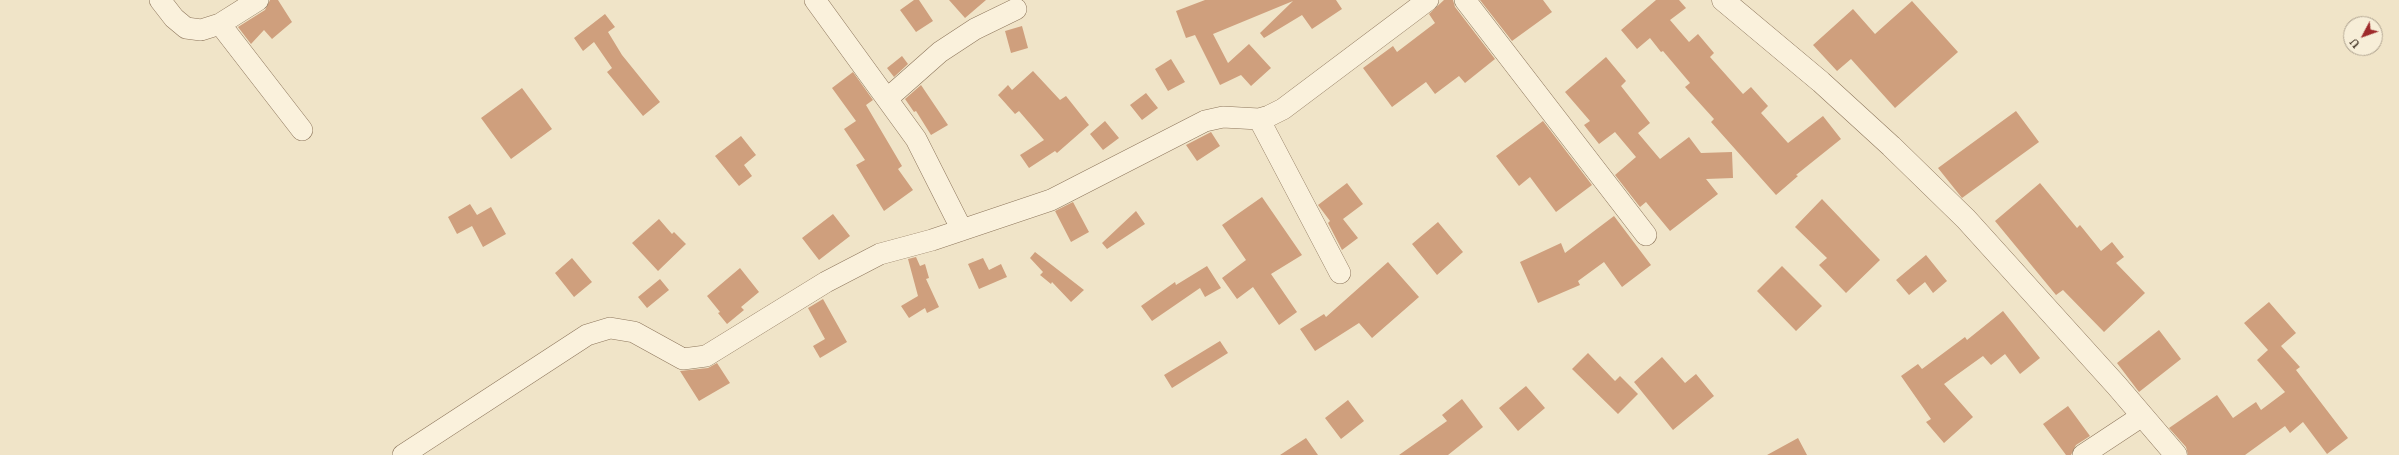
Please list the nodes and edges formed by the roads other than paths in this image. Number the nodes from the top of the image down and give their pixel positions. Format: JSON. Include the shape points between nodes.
{"nodes":[{"id":1,"x":160,"y":0,"type":"edge"},
{"id":2,"x":258,"y":0,"type":"edge"},
{"id":3,"x":815,"y":0,"type":"edge"},
{"id":4,"x":1428,"y":0,"type":"edge"},
{"id":5,"x":1465,"y":0,"type":"edge"},
{"id":6,"x":1723,"y":0,"type":"edge"},
{"id":7,"x":1016,"y":9,"type":"dead end"},
{"id":8,"x":220,"y":24,"type":"junction"},
{"id":9,"x":888,"y":98,"type":"junction"},
{"id":10,"x":1259,"y":119,"type":"junction"},
{"id":11,"x":302,"y":130,"type":"dead end"},
{"id":12,"x":962,"y":230,"type":"junction"},
{"id":13,"x":1646,"y":235,"type":"dead end"},
{"id":14,"x":1340,"y":273,"type":"dead end"},
{"id":15,"x":2142,"y":416,"type":"junction"},
{"id":16,"x":403,"y":455,"type":"edge"},
{"id":17,"x":2083,"y":455,"type":"edge"},
{"id":18,"x":2176,"y":455,"type":"edge"}],
"edges":[{"from":1,"to":8,"type":"street","via":[[186,28],[201,30]]},
{"from":2,"to":8,"type":"street"},
{"from":3,"to":9,"type":"street"},
{"from":4,"to":10,"type":"street","via":[[1283,109]]},
{"from":5,"to":13,"type":"street"},
{"from":6,"to":15,"type":"street","via":[[1821,82],[1966,219]]},
{"from":7,"to":9,"type":"street","via":[[975,29],[940,52]]},
{"from":8,"to":11,"type":"street"},
{"from":9,"to":12,"type":"street","via":[[916,139]]},
{"from":10,"to":12,"type":"street","via":[[1223,117],[1205,121],[1051,200]]},
{"from":10,"to":14,"type":"street"},
{"from":12,"to":16,"type":"street","via":[[880,254],[826,282],[706,356],[683,359],[634,332],[610,328],[587,335]]},
{"from":15,"to":17,"type":"street"},
{"from":15,"to":18,"type":"street"}]}
